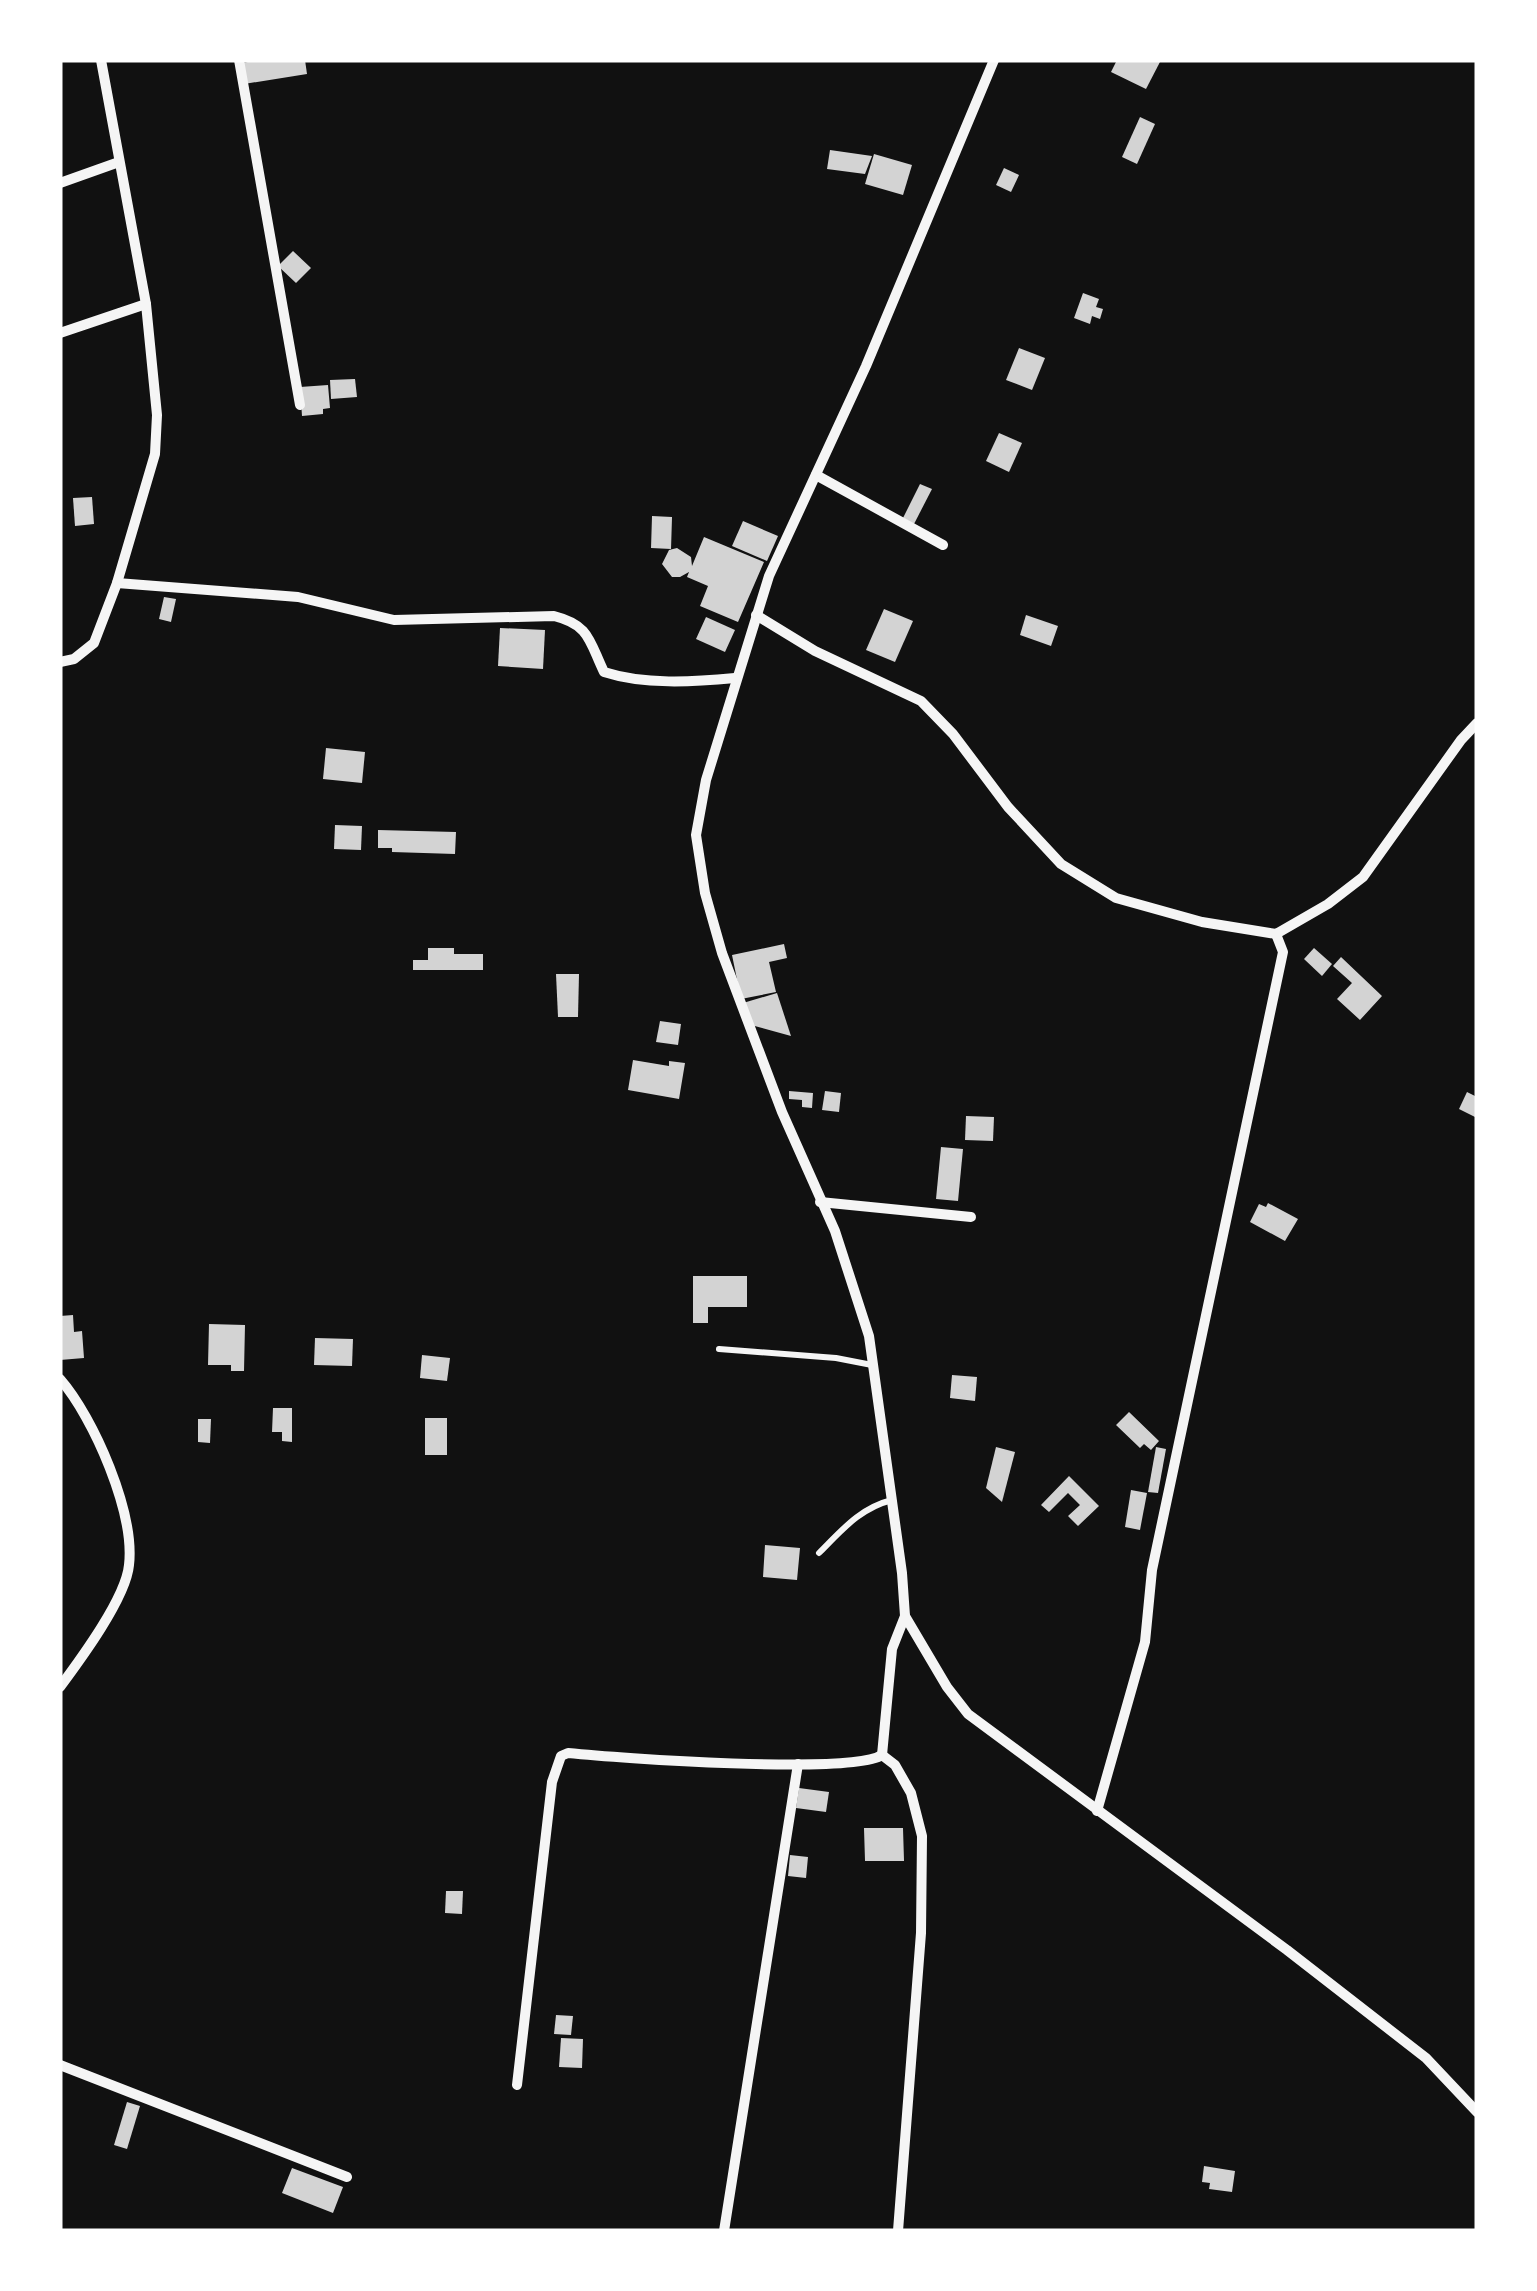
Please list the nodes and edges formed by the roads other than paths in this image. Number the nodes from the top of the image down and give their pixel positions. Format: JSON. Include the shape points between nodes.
{"nodes":[{"id":1,"x":101,"y":60,"type":"edge"},
{"id":2,"x":239,"y":60,"type":"edge"},
{"id":3,"x":994,"y":60,"type":"edge"},
{"id":4,"x":118,"y":162,"type":"junction"},
{"id":5,"x":60,"y":183,"type":"edge"},
{"id":6,"x":146,"y":304,"type":"junction"},
{"id":7,"x":60,"y":333,"type":"edge"},
{"id":8,"x":300,"y":406,"type":"dead end"},
{"id":9,"x":816,"y":475,"type":"junction"},
{"id":10,"x":943,"y":545,"type":"dead end"},
{"id":11,"x":117,"y":583,"type":"junction"},
{"id":12,"x":756,"y":614,"type":"junction"},
{"id":13,"x":60,"y":662,"type":"edge"},
{"id":14,"x":735,"y":678,"type":"junction"},
{"id":15,"x":1477,"y":722,"type":"edge"},
{"id":16,"x":1276,"y":934,"type":"junction"},
{"id":17,"x":820,"y":1202,"type":"junction"},
{"id":18,"x":971,"y":1217,"type":"dead end"},
{"id":19,"x":719,"y":1349,"type":"dead end"},
{"id":20,"x":873,"y":1365,"type":"junction"},
{"id":21,"x":60,"y":1378,"type":"edge"},
{"id":22,"x":892,"y":1500,"type":"junction"},
{"id":23,"x":820,"y":1553,"type":"dead end"},
{"id":24,"x":904,"y":1616,"type":"junction"},
{"id":25,"x":60,"y":1687,"type":"edge"},
{"id":26,"x":882,"y":1755,"type":"junction"},
{"id":27,"x":798,"y":1764,"type":"junction"},
{"id":28,"x":1097,"y":1811,"type":"junction"},
{"id":29,"x":60,"y":2065,"type":"edge"},
{"id":30,"x":517,"y":2085,"type":"dead end"},
{"id":31,"x":1477,"y":2112,"type":"edge"},
{"id":32,"x":347,"y":2177,"type":"dead end"},
{"id":33,"x":724,"y":2231,"type":"edge"},
{"id":34,"x":898,"y":2231,"type":"edge"}],
"edges":[{"from":1,"to":4,"type":"street"},
{"from":2,"to":8,"type":"street"},
{"from":3,"to":9,"type":"street"},
{"from":4,"to":5,"type":"street"},
{"from":4,"to":6,"type":"street"},
{"from":6,"to":7,"type":"street"},
{"from":6,"to":11,"type":"street","via":[[155,454]]},
{"from":9,"to":10,"type":"street"},
{"from":9,"to":12,"type":"street"},
{"from":11,"to":13,"type":"street","via":[[94,644]]},
{"from":11,"to":14,"type":"street","via":[[298,597],[394,620],[554,616],[584,629],[604,672]]},
{"from":12,"to":14,"type":"street"},
{"from":12,"to":16,"type":"street","via":[[815,651],[921,700],[1060,864],[1116,898]]},
{"from":14,"to":17,"type":"street","via":[[696,834],[705,893],[760,1056]]},
{"from":15,"to":16,"type":"street","via":[[1364,877]]},
{"from":16,"to":28,"type":"street","via":[[1283,952],[1152,1570],[1145,1642]]},
{"from":17,"to":18,"type":"street"},
{"from":17,"to":20,"type":"street","via":[[858,1294]]},
{"from":19,"to":20,"type":"lane"},
{"from":20,"to":22,"type":"street"},
{"from":21,"to":25,"type":"street","via":[[104,1458],[129,1522],[129,1569],[102,1628]]},
{"from":22,"to":23,"type":"lane","via":[[858,1512]]},
{"from":22,"to":24,"type":"street"},
{"from":24,"to":26,"type":"street","via":[[892,1649]]},
{"from":24,"to":28,"type":"street","via":[[968,1714]]},
{"from":26,"to":27,"type":"street"},
{"from":26,"to":34,"type":"street","via":[[911,1793],[922,1836]]},
{"from":27,"to":30,"type":"street","via":[[561,1756],[552,1782]]},
{"from":27,"to":33,"type":"street"},
{"from":28,"to":31,"type":"street","via":[[1426,2058]]},
{"from":29,"to":32,"type":"street"}]}
